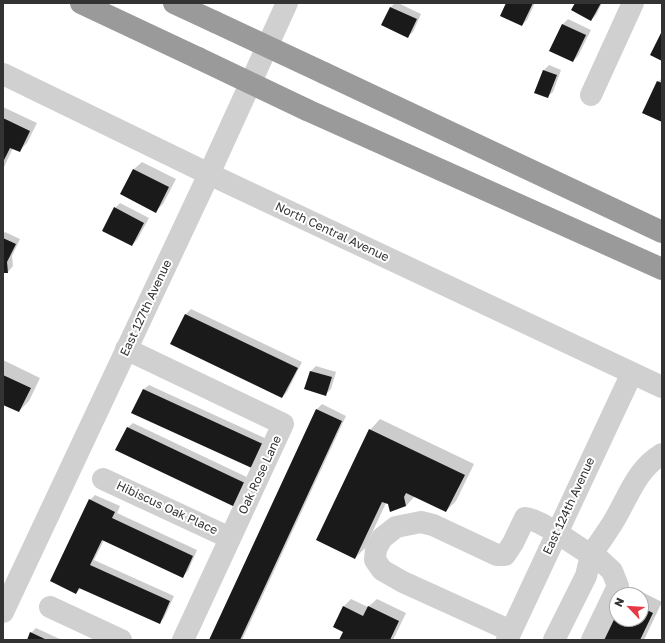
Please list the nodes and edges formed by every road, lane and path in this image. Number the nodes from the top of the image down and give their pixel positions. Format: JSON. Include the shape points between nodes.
{"nodes":[{"id":1,"x":81,"y":3,"type":"edge"},
{"id":2,"x":174,"y":3,"type":"edge"},
{"id":3,"x":286,"y":3,"type":"edge"},
{"id":4,"x":633,"y":3,"type":"edge"},
{"id":5,"x":3,"y":74,"type":"edge"},
{"id":6,"x":591,"y":95,"type":"dead end"},
{"id":7,"x":209,"y":174,"type":"junction"},
{"id":8,"x":662,"y":232,"type":"edge"},
{"id":9,"x":662,"y":269,"type":"edge"},
{"id":10,"x":126,"y":349,"type":"junction"},
{"id":11,"x":632,"y":373,"type":"junction"},
{"id":12,"x":662,"y":387,"type":"edge"},
{"id":13,"x":662,"y":454,"type":"edge"},
{"id":14,"x":103,"y":479,"type":"dead end"},
{"id":15,"x":557,"y":534,"type":"junction"},
{"id":16,"x":230,"y":538,"type":"junction"},
{"id":17,"x":591,"y":555,"type":"junction"},
{"id":18,"x":50,"y":607,"type":"dead end"},
{"id":19,"x":3,"y":612,"type":"edge"},
{"id":20,"x":509,"y":635,"type":"edge"},
{"id":21,"x":121,"y":640,"type":"edge"},
{"id":22,"x":183,"y":640,"type":"edge"},
{"id":23,"x":554,"y":640,"type":"edge"},
{"id":24,"x":592,"y":640,"type":"edge"}],
"edges":[{"from":1,"to":9,"type":"highway","bridge":true,"via":[[307,110]]},
{"from":2,"to":8,"type":"highway","bridge":true},
{"from":3,"to":7,"type":"street","name":"East 127th Avenue"},
{"from":4,"to":6,"type":"street"},
{"from":5,"to":7,"type":"street","name":"North Central Avenue"},
{"from":7,"to":10,"type":"street","name":"East 127th Avenue"},
{"from":7,"to":11,"type":"street","name":"North Central Avenue"},
{"from":10,"to":16,"type":"street","name":"Oak Rose Lane","via":[[283,424]]},
{"from":10,"to":19,"type":"street","name":"East 127th Avenue"},
{"from":11,"to":12,"type":"street","name":"North Central Avenue"},
{"from":11,"to":15,"type":"street","name":"East 124th Avenue"},
{"from":13,"to":17,"type":"street","via":[[637,477],[615,519]]},
{"from":14,"to":16,"type":"street","name":"Hibiscus Oak Place"},
{"from":15,"to":17,"type":"street"},
{"from":15,"to":20,"type":"street","name":"East 124th Avenue"},
{"from":15,"to":20,"type":"street","via":[[530,518],[525,518],[514,543],[505,555],[497,555],[434,525],[421,522],[396,528],[382,538],[376,549],[375,560],[382,570]]},
{"from":16,"to":22,"type":"street","name":"Oak Rose Lane"},
{"from":17,"to":23,"type":"street","via":[[586,576]]},
{"from":17,"to":24,"type":"street","via":[[612,571],[618,586]]},
{"from":18,"to":21,"type":"street"}]}
